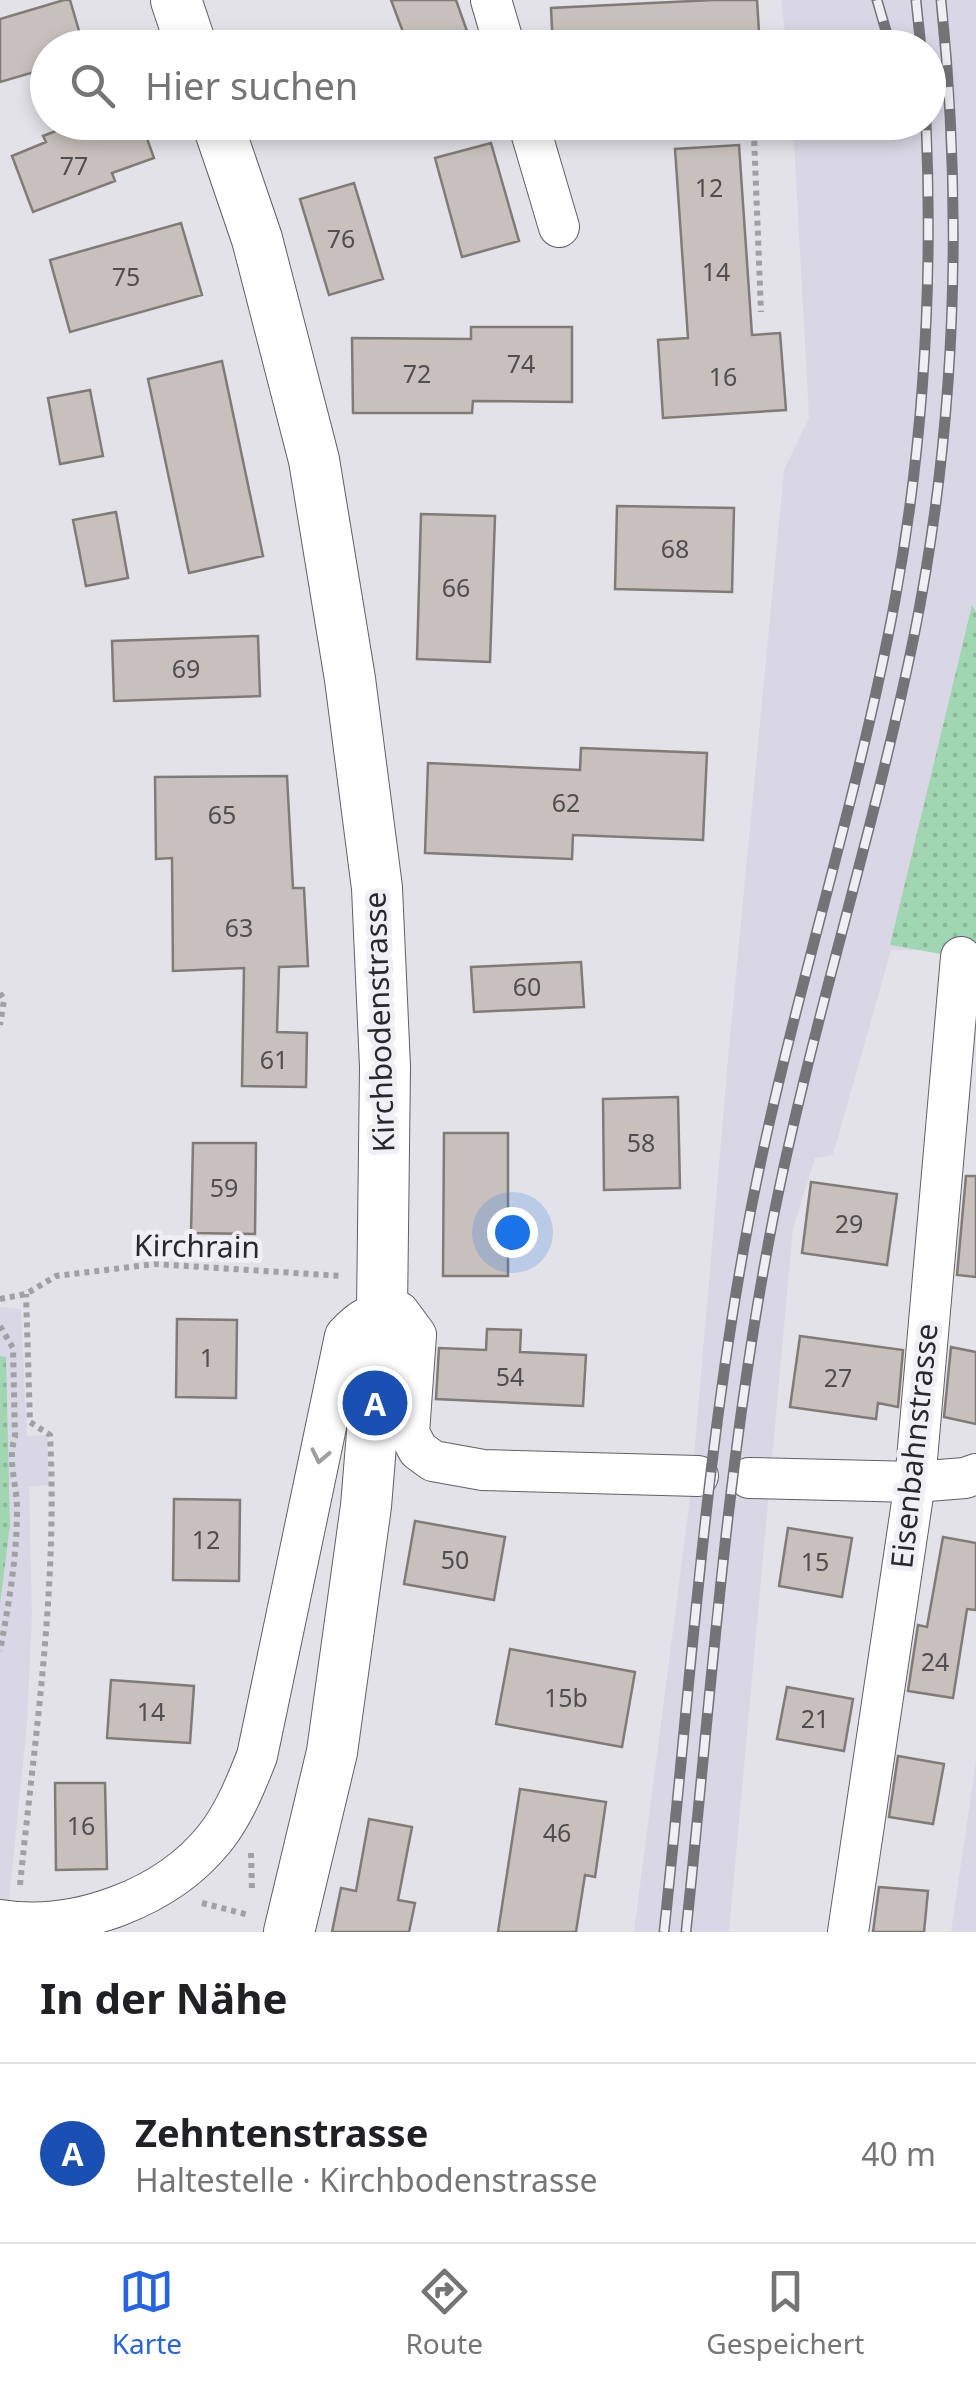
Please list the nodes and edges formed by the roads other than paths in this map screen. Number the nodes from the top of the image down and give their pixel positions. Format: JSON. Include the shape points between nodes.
{"nodes":[{"id":1,"x":176,"y":0,"type":"edge"},
{"id":2,"x":491,"y":0,"type":"edge"},
{"id":3,"x":186,"y":30,"type":"edge"},
{"id":4,"x":500,"y":30,"type":"edge"},
{"id":5,"x":223,"y":140,"type":"edge"},
{"id":6,"x":533,"y":140,"type":"edge"},
{"id":7,"x":559,"y":227,"type":"dead end"},
{"id":8,"x":961,"y":957,"type":"dead end"},
{"id":9,"x":382,"y":1311,"type":"junction"},
{"id":10,"x":976,"y":1474,"type":"edge"},
{"id":11,"x":698,"y":1476,"type":"dead end"},
{"id":12,"x":749,"y":1478,"type":"dead end"},
{"id":13,"x":915,"y":1482,"type":"junction"},
{"id":14,"x":271,"y":1924,"type":"edge"},
{"id":15,"x":10,"y":1925,"type":"edge"},
{"id":16,"x":848,"y":1932,"type":"edge"}],
"edges":[{"from":1,"to":3,"type":"street"},
{"from":2,"to":4,"type":"street"},
{"from":5,"to":9,"type":"street","name":"Kirchbodenstrasse","via":[[257,239],[314,460],[350,679],[378,888],[385,1067]]},
{"from":6,"to":7,"type":"street"},
{"from":8,"to":13,"type":"street","name":"Eisenbahnstrasse"},
{"from":9,"to":11,"type":"street","via":[[399,1312],[416,1336],[408,1434],[433,1461],[483,1470]]},
{"from":9,"to":14,"type":"street","name":"Kirchbodenstrasse","via":[[366,1506],[332,1752]]},
{"from":9,"to":15,"type":"street","one_way":true,"via":[[345,1336],[258,1756],[238,1802],[216,1838],[171,1879],[96,1914]]},
{"from":10,"to":13,"type":"street"},
{"from":12,"to":13,"type":"street"},
{"from":13,"to":16,"type":"street","name":"Eisenbahnstrasse"}]}
